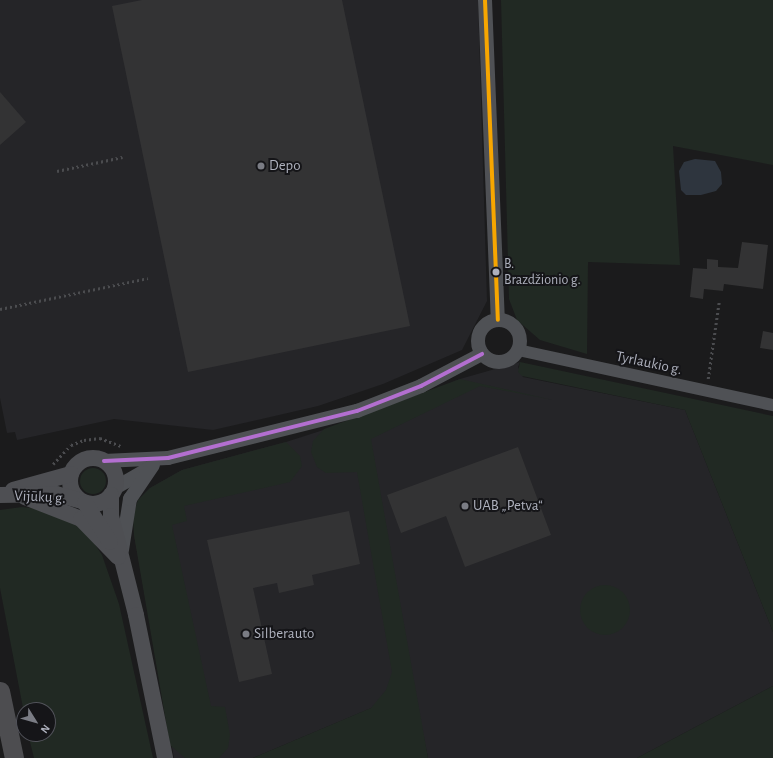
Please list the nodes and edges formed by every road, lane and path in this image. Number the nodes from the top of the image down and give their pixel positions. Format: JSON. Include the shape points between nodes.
{"nodes":[{"id":1,"x":485,"y":0,"type":"edge"},
{"id":2,"x":123,"y":157,"type":"dead end"},
{"id":3,"x":57,"y":171,"type":"dead end"},
{"id":4,"x":148,"y":278,"type":"dead end"},
{"id":5,"x":719,"y":302,"type":"dead end"},
{"id":6,"x":0,"y":309,"type":"edge"},
{"id":7,"x":498,"y":320,"type":"junction"},
{"id":8,"x":518,"y":350,"type":"junction"},
{"id":9,"x":482,"y":354,"type":"junction"},
{"id":10,"x":707,"y":391,"type":"junction"},
{"id":11,"x":773,"y":405,"type":"edge"},
{"id":12,"x":168,"y":458,"type":"junction"},
{"id":13,"x":104,"y":461,"type":"junction"},
{"id":14,"x":154,"y":465,"type":"junction"},
{"id":15,"x":71,"y":474,"type":"junction"},
{"id":16,"x":113,"y":492,"type":"junction"},
{"id":17,"x":0,"y":494,"type":"edge"},
{"id":18,"x":25,"y":497,"type":"junction"},
{"id":19,"x":82,"y":502,"type":"junction"},
{"id":20,"x":121,"y":559,"type":"junction"},
{"id":21,"x":0,"y":691,"type":"edge"},
{"id":22,"x":14,"y":758,"type":"edge"},
{"id":23,"x":165,"y":758,"type":"edge"}],
"edges":[{"from":1,"to":7,"type":"street"},
{"from":2,"to":3,"type":"path"},
{"from":4,"to":6,"type":"path"},
{"from":5,"to":10,"type":"path"},
{"from":7,"to":8,"type":"street","via":[[516,329]]},
{"from":7,"to":9,"type":"street","via":[[480,332]]},
{"from":8,"to":9,"type":"street","via":[[504,362],[496,362]]},
{"from":8,"to":10,"type":"street","name":"Tyrlaukio g."},
{"from":9,"to":12,"type":"street","via":[[420,386],[357,411]]},
{"from":10,"to":11,"type":"street","name":"Tyrlaukio g."},
{"from":12,"to":13,"type":"street"},
{"from":12,"to":14,"type":"street"},
{"from":13,"to":15,"type":"main road","via":[[88,458],[74,467]]},
{"from":13,"to":16,"type":"main road","via":[[114,473]]},
{"from":14,"to":16,"type":"street"},
{"from":14,"to":20,"type":"street","via":[[130,499]]},
{"from":15,"to":17,"type":"main road","name":"Vijūkų g."},
{"from":15,"to":19,"type":"main road","via":[[71,488]]},
{"from":16,"to":19,"type":"main road","via":[[100,503]]},
{"from":16,"to":20,"type":"main road","via":[[111,516]]},
{"from":17,"to":18,"type":"main road","name":"Vijūkų g."},
{"from":18,"to":19,"type":"main road","name":"Vijūkų g.","via":[[56,494]]},
{"from":18,"to":20,"type":"main road","via":[[81,519]]},
{"from":19,"to":20,"type":"main road"},
{"from":20,"to":23,"type":"main road"},
{"from":21,"to":22,"type":"highway"}]}
